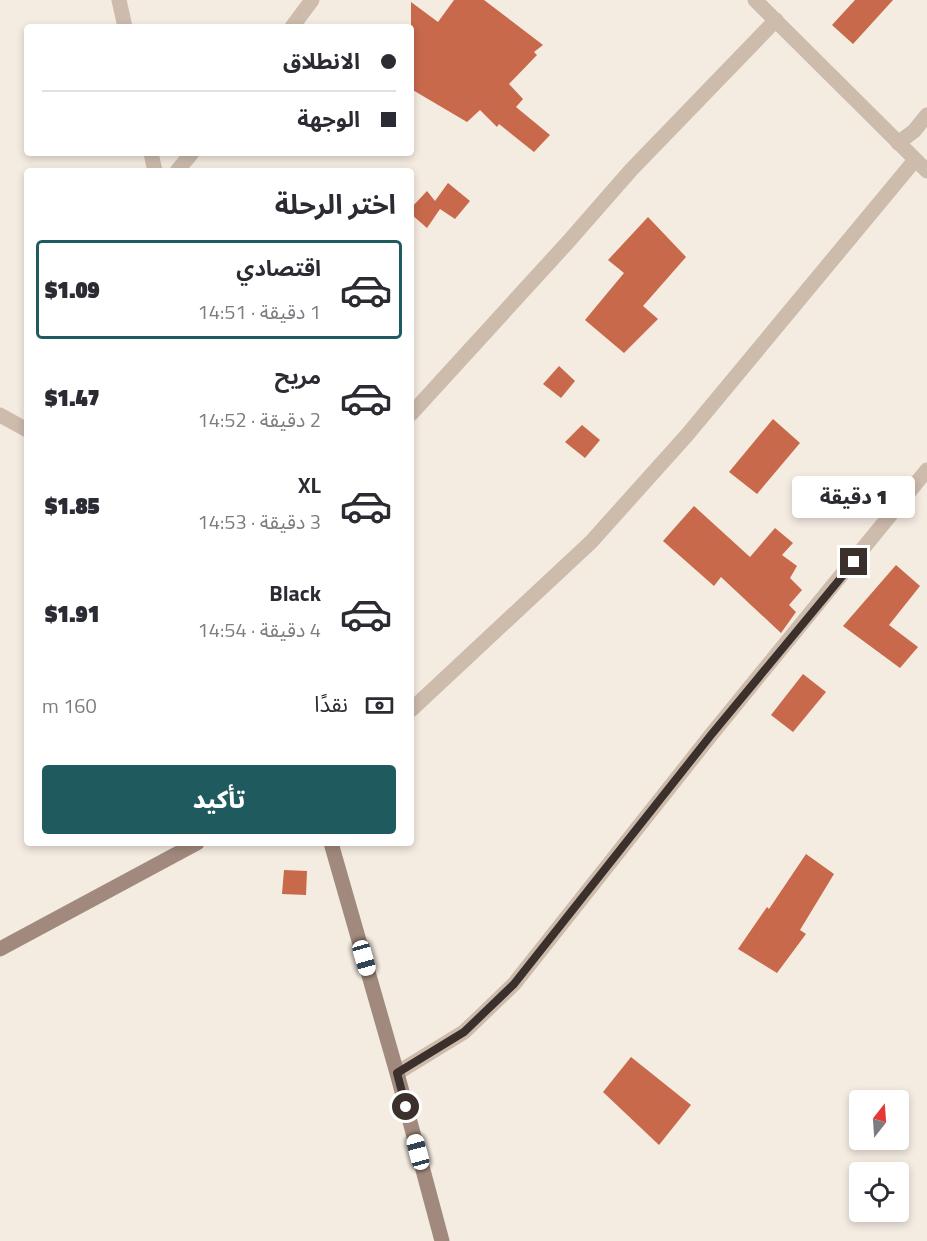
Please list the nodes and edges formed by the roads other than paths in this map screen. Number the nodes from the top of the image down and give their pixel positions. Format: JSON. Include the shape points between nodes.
{"nodes":[{"id":1,"x":119,"y":0,"type":"edge"},
{"id":2,"x":312,"y":0,"type":"edge"},
{"id":3,"x":755,"y":0,"type":"edge"},
{"id":4,"x":776,"y":20,"type":"junction"},
{"id":5,"x":124,"y":24,"type":"edge"},
{"id":6,"x":294,"y":24,"type":"edge"},
{"id":7,"x":927,"y":116,"type":"edge"},
{"id":8,"x":898,"y":143,"type":"junction"},
{"id":9,"x":190,"y":156,"type":"edge"},
{"id":10,"x":915,"y":160,"type":"junction"},
{"id":11,"x":180,"y":168,"type":"edge"},
{"id":12,"x":927,"y":171,"type":"edge"},
{"id":13,"x":414,"y":411,"type":"edge"},
{"id":14,"x":0,"y":415,"type":"edge"},
{"id":15,"x":24,"y":428,"type":"edge"},
{"id":16,"x":927,"y":470,"type":"edge"},
{"id":17,"x":414,"y":707,"type":"edge"},
{"id":18,"x":191,"y":846,"type":"edge"},
{"id":19,"x":331,"y":846,"type":"edge"},
{"id":20,"x":0,"y":949,"type":"edge"},
{"id":21,"x":397,"y":1073,"type":"junction"},
{"id":22,"x":442,"y":1241,"type":"edge"}],
"edges":[{"from":1,"to":5,"type":"street"},
{"from":2,"to":6,"type":"street"},
{"from":3,"to":4,"type":"street"},
{"from":4,"to":8,"type":"street"},
{"from":4,"to":13,"type":"street","via":[[631,170]]},
{"from":7,"to":8,"type":"street"},
{"from":8,"to":10,"type":"street"},
{"from":9,"to":11,"type":"street"},
{"from":10,"to":12,"type":"street"},
{"from":10,"to":17,"type":"street","via":[[717,399],[591,542]]},
{"from":14,"to":15,"type":"street"},
{"from":16,"to":21,"type":"street","via":[[514,984],[464,1032]]},
{"from":18,"to":20,"type":"street"},
{"from":19,"to":21,"type":"street"},
{"from":21,"to":22,"type":"street"}]}
